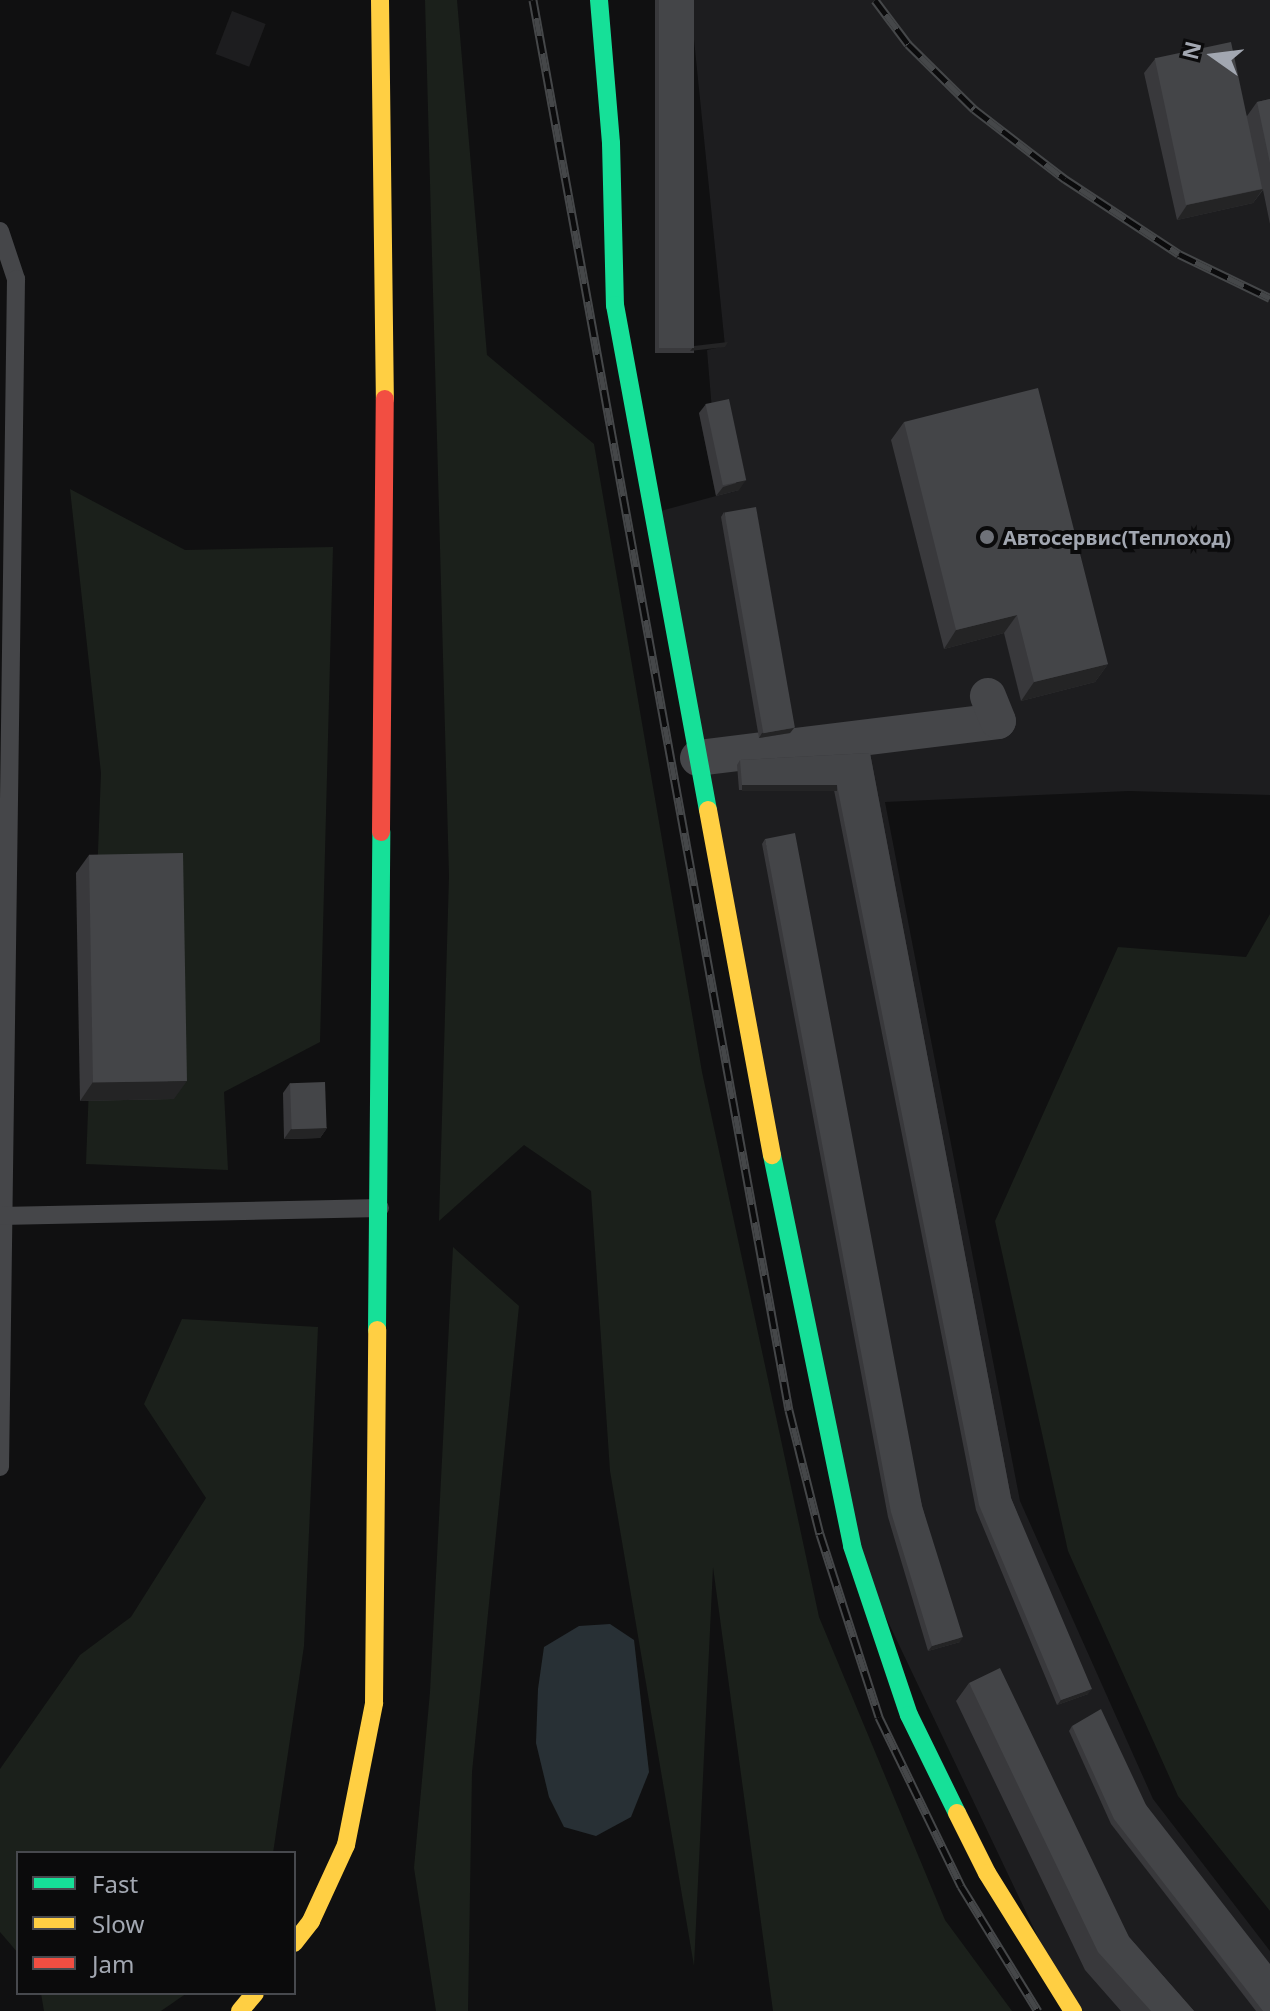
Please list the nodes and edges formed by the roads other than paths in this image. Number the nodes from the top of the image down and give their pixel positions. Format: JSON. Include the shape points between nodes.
{"nodes":[{"id":1,"x":380,"y":0,"type":"edge"},
{"id":2,"x":599,"y":0,"type":"edge"},
{"id":3,"x":0,"y":231,"type":"edge"},
{"id":4,"x":988,"y":696,"type":"dead end"},
{"id":5,"x":698,"y":758,"type":"junction"},
{"id":6,"x":380,"y":1208,"type":"junction"},
{"id":7,"x":2,"y":1216,"type":"edge"},
{"id":8,"x":0,"y":1467,"type":"edge"},
{"id":9,"x":296,"y":1940,"type":"edge"},
{"id":10,"x":253,"y":1995,"type":"edge"},
{"id":11,"x":240,"y":2011,"type":"edge"},
{"id":12,"x":1073,"y":2011,"type":"edge"}],
"edges":[{"from":1,"to":6,"type":"street","via":[[386,272]]},
{"from":2,"to":5,"type":"street","via":[[611,143],[615,305]]},
{"from":3,"to":7,"type":"lane","via":[[16,279]]},
{"from":4,"to":5,"type":"street","via":[[998,721]]},
{"from":5,"to":12,"type":"street","via":[[806,1339],[852,1546],[909,1715],[987,1873]]},
{"from":6,"to":7,"type":"lane"},
{"from":6,"to":9,"type":"street","via":[[374,1703],[346,1845],[311,1921]]},
{"from":7,"to":8,"type":"lane"},
{"from":10,"to":11,"type":"street"}]}
